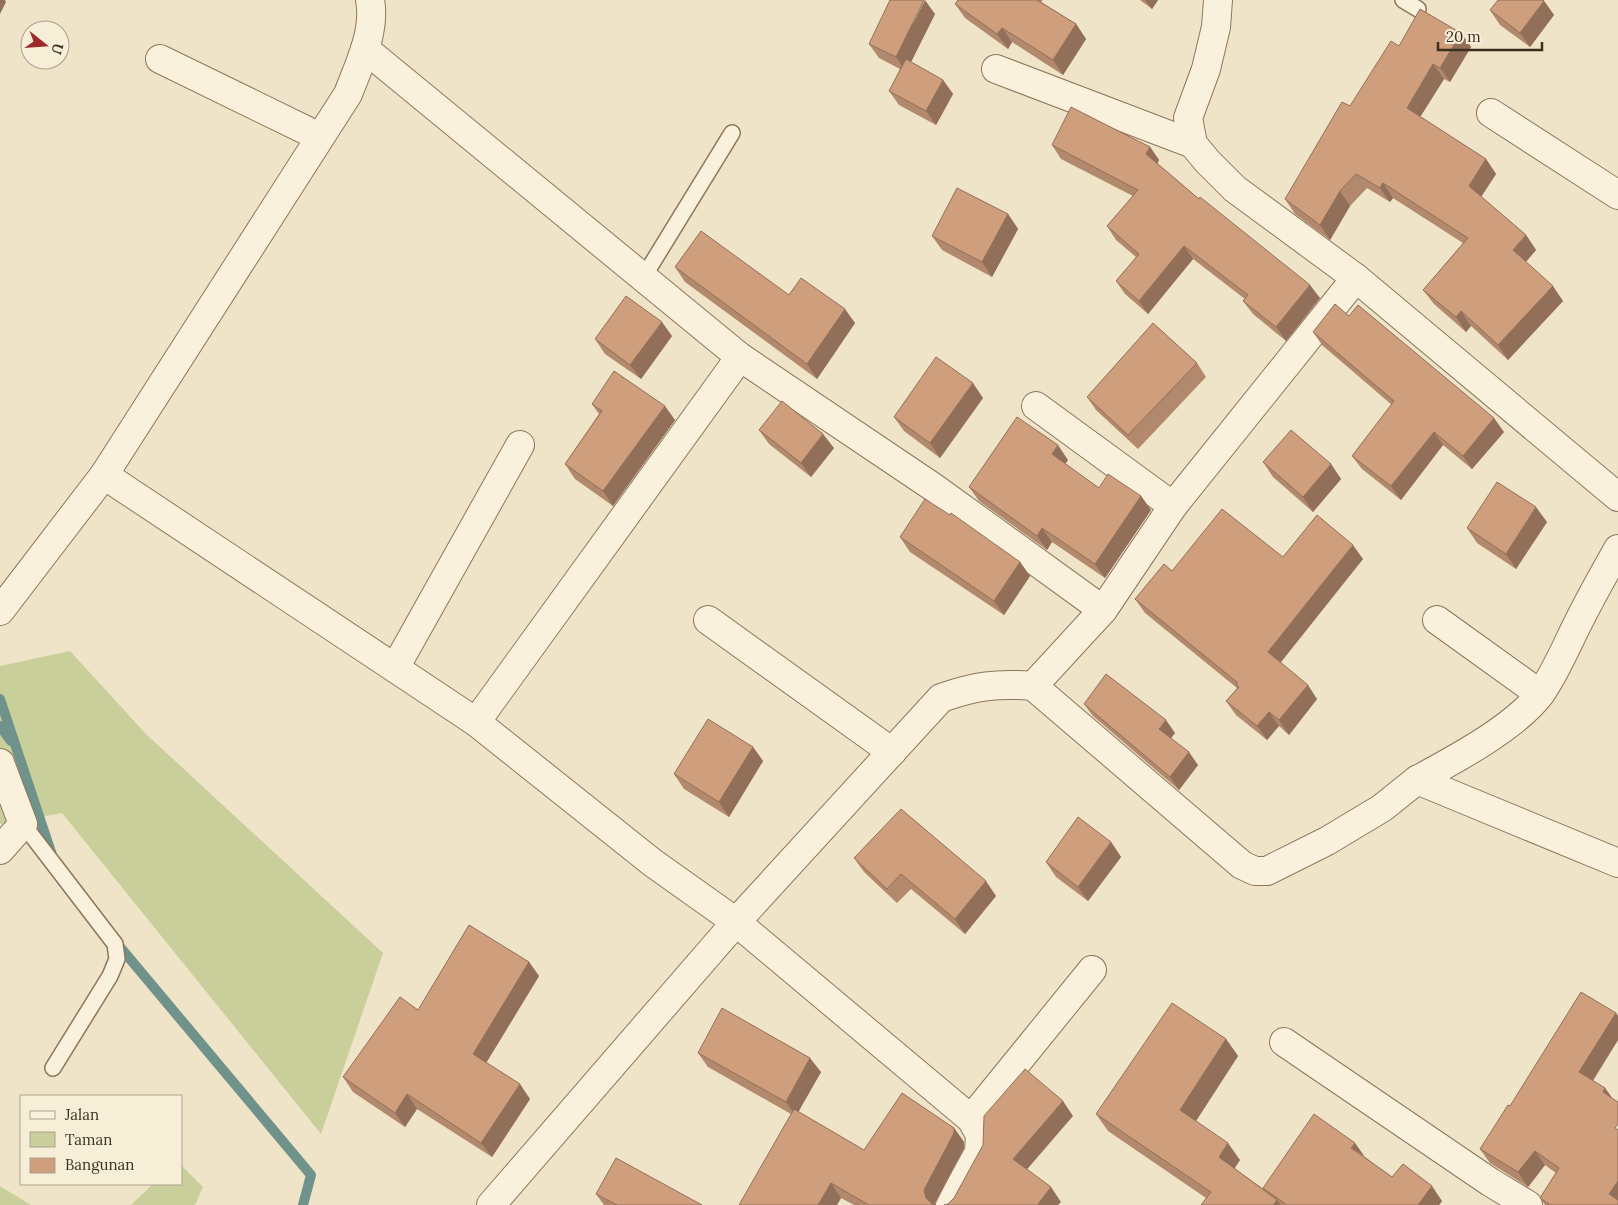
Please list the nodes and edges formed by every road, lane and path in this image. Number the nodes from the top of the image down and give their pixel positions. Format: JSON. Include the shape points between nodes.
{"nodes":[{"id":1,"x":370,"y":0,"type":"edge"},
{"id":2,"x":1218,"y":0,"type":"edge"},
{"id":3,"x":1403,"y":0,"type":"edge"},
{"id":4,"x":1418,"y":9,"type":"edge"},
{"id":5,"x":365,"y":49,"type":"junction"},
{"id":6,"x":160,"y":59,"type":"dead end"},
{"id":7,"x":996,"y":69,"type":"dead end"},
{"id":8,"x":1491,"y":114,"type":"dead end"},
{"id":9,"x":732,"y":133,"type":"dead end"},
{"id":10,"x":320,"y":137,"type":"junction"},
{"id":11,"x":1193,"y":144,"type":"junction"},
{"id":12,"x":1618,"y":196,"type":"edge"},
{"id":13,"x":643,"y":278,"type":"junction"},
{"id":14,"x":1356,"y":278,"type":"junction"},
{"id":15,"x":740,"y":357,"type":"junction"},
{"id":16,"x":1036,"y":406,"type":"dead end"},
{"id":17,"x":520,"y":446,"type":"dead end"},
{"id":18,"x":104,"y":475,"type":"junction"},
{"id":19,"x":1618,"y":497,"type":"edge"},
{"id":20,"x":1173,"y":506,"type":"junction"},
{"id":21,"x":1618,"y":549,"type":"edge"},
{"id":22,"x":1102,"y":610,"type":"junction"},
{"id":23,"x":0,"y":611,"type":"edge"},
{"id":24,"x":708,"y":620,"type":"dead end"},
{"id":25,"x":1437,"y":620,"type":"dead end"},
{"id":26,"x":395,"y":668,"type":"junction"},
{"id":27,"x":1033,"y":686,"type":"junction"},
{"id":28,"x":1540,"y":694,"type":"junction"},
{"id":29,"x":476,"y":722,"type":"junction"},
{"id":30,"x":892,"y":752,"type":"junction"},
{"id":31,"x":0,"y":763,"type":"edge"},
{"id":32,"x":1417,"y":780,"type":"junction"},
{"id":33,"x":23,"y":824,"type":"junction"},
{"id":34,"x":0,"y":850,"type":"edge"},
{"id":35,"x":1618,"y":863,"type":"edge"},
{"id":36,"x":736,"y":922,"type":"junction"},
{"id":37,"x":1092,"y":970,"type":"dead end"},
{"id":38,"x":1284,"y":1042,"type":"dead end"},
{"id":39,"x":53,"y":1068,"type":"dead end"},
{"id":40,"x":971,"y":1120,"type":"junction"},
{"id":41,"x":491,"y":1205,"type":"edge"},
{"id":42,"x":950,"y":1205,"type":"edge"},
{"id":43,"x":1528,"y":1205,"type":"edge"}],
"edges":[{"from":1,"to":5,"type":"street","via":[[372,13]]},
{"from":2,"to":11,"type":"street","via":[[1208,60],[1188,118]]},
{"from":3,"to":4,"type":"lane"},
{"from":5,"to":10,"type":"street","via":[[348,94]]},
{"from":5,"to":13,"type":"street"},
{"from":6,"to":10,"type":"street"},
{"from":7,"to":11,"type":"street"},
{"from":8,"to":12,"type":"street"},
{"from":9,"to":13,"type":"lane"},
{"from":10,"to":18,"type":"street"},
{"from":11,"to":14,"type":"street","via":[[1235,189]]},
{"from":13,"to":15,"type":"street"},
{"from":14,"to":19,"type":"street"},
{"from":14,"to":20,"type":"street"},
{"from":15,"to":22,"type":"street","via":[[933,487]]},
{"from":15,"to":29,"type":"street"},
{"from":16,"to":20,"type":"street"},
{"from":17,"to":26,"type":"street"},
{"from":18,"to":23,"type":"street"},
{"from":18,"to":26,"type":"street"},
{"from":20,"to":22,"type":"street"},
{"from":21,"to":28,"type":"street","via":[[1579,620],[1564,655]]},
{"from":22,"to":27,"type":"street"},
{"from":24,"to":30,"type":"street"},
{"from":25,"to":28,"type":"street"},
{"from":26,"to":29,"type":"street"},
{"from":27,"to":30,"type":"street","via":[[1004,684],[970,688],[941,698]]},
{"from":27,"to":32,"type":"street","via":[[1242,865],[1255,871],[1267,871],[1327,841],[1382,808]]},
{"from":28,"to":32,"type":"street","via":[[1510,722],[1470,751]]},
{"from":29,"to":36,"type":"street","via":[[653,863]]},
{"from":30,"to":36,"type":"street"},
{"from":31,"to":33,"type":"street"},
{"from":32,"to":35,"type":"street"},
{"from":33,"to":34,"type":"street"},
{"from":33,"to":39,"type":"lane","via":[[115,944],[117,959],[110,976]]},
{"from":36,"to":40,"type":"street"},
{"from":36,"to":41,"type":"street"},
{"from":37,"to":40,"type":"street"},
{"from":38,"to":43,"type":"street"},
{"from":40,"to":42,"type":"street","via":[[980,1135],[979,1152]]}]}
